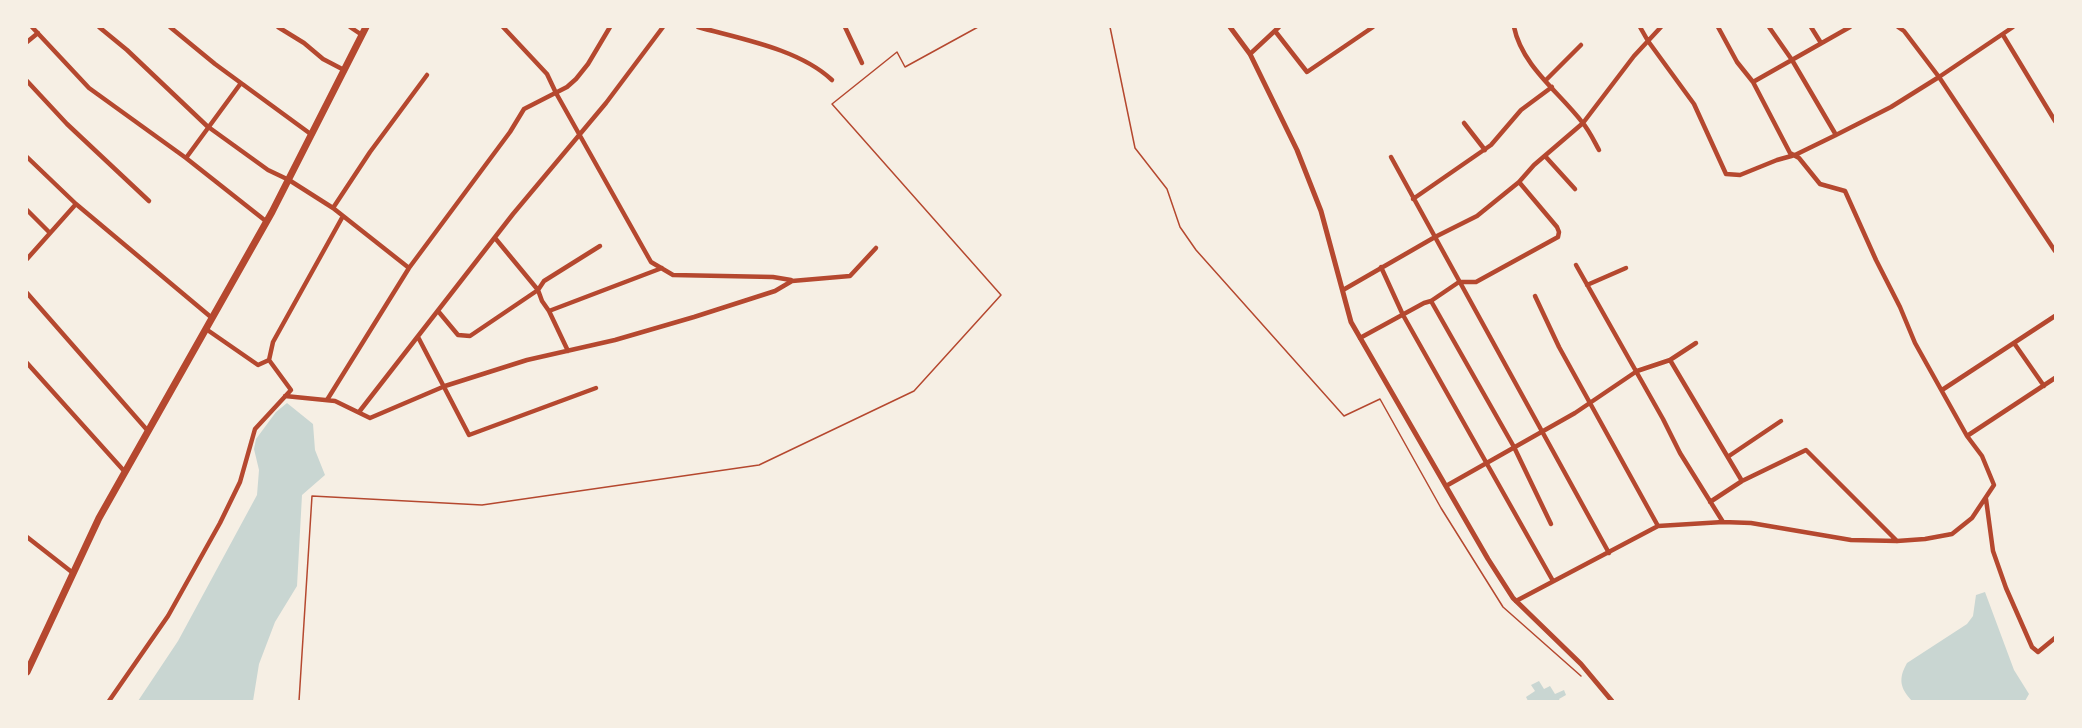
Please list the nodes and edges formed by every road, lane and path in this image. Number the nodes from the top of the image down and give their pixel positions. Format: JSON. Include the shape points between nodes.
{"nodes":[{"id":1,"x":32,"y":27,"type":"edge"},
{"id":2,"x":99,"y":27,"type":"edge"},
{"id":3,"x":170,"y":27,"type":"edge"},
{"id":4,"x":278,"y":27,"type":"edge"},
{"id":5,"x":350,"y":27,"type":"edge"},
{"id":6,"x":366,"y":27,"type":"edge"},
{"id":7,"x":503,"y":27,"type":"edge"},
{"id":8,"x":610,"y":27,"type":"edge"},
{"id":9,"x":663,"y":27,"type":"edge"},
{"id":10,"x":698,"y":27,"type":"edge"},
{"id":11,"x":845,"y":27,"type":"edge"},
{"id":12,"x":978,"y":27,"type":"edge"},
{"id":13,"x":1110,"y":27,"type":"edge"},
{"id":14,"x":1230,"y":27,"type":"edge"},
{"id":15,"x":1372,"y":27,"type":"edge"},
{"id":16,"x":1514,"y":27,"type":"edge"},
{"id":17,"x":1640,"y":27,"type":"edge"},
{"id":18,"x":1661,"y":27,"type":"edge"},
{"id":19,"x":1718,"y":27,"type":"edge"},
{"id":20,"x":1768,"y":27,"type":"edge"},
{"id":21,"x":1811,"y":27,"type":"edge"},
{"id":22,"x":1850,"y":27,"type":"edge"},
{"id":23,"x":1898,"y":27,"type":"edge"},
{"id":24,"x":2013,"y":27,"type":"edge"},
{"id":25,"x":1277,"y":29,"type":"edge"},
{"id":26,"x":38,"y":33,"type":"junction"},
{"id":27,"x":2003,"y":34,"type":"junction"},
{"id":28,"x":362,"y":35,"type":"junction"},
{"id":29,"x":1648,"y":41,"type":"junction"},
{"id":30,"x":27,"y":42,"type":"edge"},
{"id":31,"x":1821,"y":43,"type":"junction"},
{"id":32,"x":1581,"y":45,"type":"dead end"},
{"id":33,"x":1250,"y":54,"type":"junction"},
{"id":34,"x":1792,"y":60,"type":"junction"},
{"id":35,"x":861,"y":63,"type":"dead end"},
{"id":36,"x":344,"y":70,"type":"junction"},
{"id":37,"x":427,"y":75,"type":"dead end"},
{"id":38,"x":1940,"y":77,"type":"junction"},
{"id":39,"x":832,"y":80,"type":"dead end"},
{"id":40,"x":1546,"y":80,"type":"junction"},
{"id":41,"x":27,"y":81,"type":"edge"},
{"id":42,"x":1753,"y":82,"type":"junction"},
{"id":43,"x":241,"y":83,"type":"junction"},
{"id":44,"x":1552,"y":87,"type":"junction"},
{"id":45,"x":556,"y":93,"type":"junction"},
{"id":46,"x":2055,"y":122,"type":"edge"},
{"id":47,"x":1464,"y":123,"type":"dead end"},
{"id":48,"x":1583,"y":123,"type":"junction"},
{"id":49,"x":207,"y":126,"type":"junction"},
{"id":50,"x":312,"y":135,"type":"junction"},
{"id":51,"x":579,"y":135,"type":"junction"},
{"id":52,"x":1836,"y":135,"type":"junction"},
{"id":53,"x":1485,"y":150,"type":"junction"},
{"id":54,"x":1599,"y":150,"type":"dead end"},
{"id":55,"x":1545,"y":156,"type":"junction"},
{"id":56,"x":1795,"y":156,"type":"junction"},
{"id":57,"x":27,"y":157,"type":"edge"},
{"id":58,"x":1391,"y":157,"type":"dead end"},
{"id":59,"x":186,"y":158,"type":"junction"},
{"id":60,"x":289,"y":180,"type":"junction"},
{"id":61,"x":1519,"y":182,"type":"junction"},
{"id":62,"x":1575,"y":189,"type":"dead end"},
{"id":63,"x":1413,"y":199,"type":"junction"},
{"id":64,"x":149,"y":201,"type":"dead end"},
{"id":65,"x":76,"y":204,"type":"junction"},
{"id":66,"x":333,"y":208,"type":"junction"},
{"id":67,"x":27,"y":210,"type":"edge"},
{"id":68,"x":343,"y":216,"type":"junction"},
{"id":69,"x":267,"y":222,"type":"junction"},
{"id":70,"x":50,"y":233,"type":"junction"},
{"id":71,"x":1435,"y":237,"type":"junction"},
{"id":72,"x":495,"y":238,"type":"junction"},
{"id":73,"x":600,"y":246,"type":"dead end"},
{"id":74,"x":876,"y":248,"type":"dead end"},
{"id":75,"x":2055,"y":251,"type":"edge"},
{"id":76,"x":27,"y":259,"type":"edge"},
{"id":77,"x":1576,"y":266,"type":"dead end"},
{"id":78,"x":1381,"y":267,"type":"junction"},
{"id":79,"x":1626,"y":267,"type":"dead end"},
{"id":80,"x":409,"y":268,"type":"junction"},
{"id":81,"x":662,"y":268,"type":"junction"},
{"id":82,"x":792,"y":281,"type":"junction"},
{"id":83,"x":1459,"y":282,"type":"junction"},
{"id":84,"x":1587,"y":285,"type":"junction"},
{"id":85,"x":538,"y":290,"type":"junction"},
{"id":86,"x":1343,"y":290,"type":"junction"},
{"id":87,"x":27,"y":293,"type":"edge"},
{"id":88,"x":1535,"y":296,"type":"dead end"},
{"id":89,"x":1431,"y":301,"type":"junction"},
{"id":90,"x":549,"y":310,"type":"junction"},
{"id":91,"x":438,"y":311,"type":"junction"},
{"id":92,"x":1403,"y":315,"type":"junction"},
{"id":93,"x":2055,"y":316,"type":"edge"},
{"id":94,"x":212,"y":318,"type":"junction"},
{"id":95,"x":206,"y":329,"type":"junction"},
{"id":96,"x":418,"y":337,"type":"junction"},
{"id":97,"x":1360,"y":338,"type":"junction"},
{"id":98,"x":1696,"y":343,"type":"dead end"},
{"id":99,"x":2014,"y":343,"type":"junction"},
{"id":100,"x":568,"y":351,"type":"junction"},
{"id":101,"x":269,"y":360,"type":"junction"},
{"id":102,"x":1670,"y":360,"type":"junction"},
{"id":103,"x":27,"y":363,"type":"edge"},
{"id":104,"x":1637,"y":372,"type":"junction"},
{"id":105,"x":2055,"y":378,"type":"edge"},
{"id":106,"x":445,"y":386,"type":"junction"},
{"id":107,"x":2044,"y":386,"type":"junction"},
{"id":108,"x":596,"y":388,"type":"dead end"},
{"id":109,"x":1942,"y":390,"type":"junction"},
{"id":110,"x":285,"y":396,"type":"junction"},
{"id":111,"x":327,"y":400,"type":"junction"},
{"id":112,"x":1589,"y":403,"type":"junction"},
{"id":113,"x":359,"y":412,"type":"junction"},
{"id":114,"x":1781,"y":421,"type":"dead end"},
{"id":115,"x":1543,"y":430,"type":"junction"},
{"id":116,"x":148,"y":431,"type":"junction"},
{"id":117,"x":1967,"y":436,"type":"junction"},
{"id":118,"x":1514,"y":447,"type":"junction"},
{"id":119,"x":1729,"y":456,"type":"junction"},
{"id":120,"x":1485,"y":463,"type":"junction"},
{"id":121,"x":125,"y":472,"type":"junction"},
{"id":122,"x":1742,"y":481,"type":"junction"},
{"id":123,"x":1446,"y":486,"type":"junction"},
{"id":124,"x":1986,"y":499,"type":"junction"},
{"id":125,"x":1710,"y":502,"type":"junction"},
{"id":126,"x":1723,"y":522,"type":"junction"},
{"id":127,"x":1551,"y":524,"type":"dead end"},
{"id":128,"x":1658,"y":526,"type":"junction"},
{"id":129,"x":27,"y":537,"type":"edge"},
{"id":130,"x":1897,"y":541,"type":"junction"},
{"id":131,"x":1609,"y":553,"type":"junction"},
{"id":132,"x":73,"y":573,"type":"junction"},
{"id":133,"x":1553,"y":581,"type":"junction"},
{"id":134,"x":1516,"y":602,"type":"junction"},
{"id":135,"x":2055,"y":638,"type":"edge"},
{"id":136,"x":27,"y":672,"type":"edge"},
{"id":137,"x":1584,"y":679,"type":"dead end"},
{"id":138,"x":109,"y":701,"type":"edge"},
{"id":139,"x":299,"y":701,"type":"edge"},
{"id":140,"x":1612,"y":701,"type":"edge"}],
"edges":[{"from":1,"to":26,"type":"street"},
{"from":2,"to":49,"type":"street"},
{"from":3,"to":43,"type":"street"},
{"from":4,"to":36,"type":"street","via":[[323,60]]},
{"from":5,"to":28,"type":"street"},
{"from":6,"to":28,"type":"main road"},
{"from":7,"to":45,"type":"street","via":[[548,74]]},
{"from":8,"to":45,"type":"street","via":[[576,79]]},
{"from":9,"to":51,"type":"street"},
{"from":10,"to":39,"type":"street","via":[[795,56]]},
{"from":11,"to":35,"type":"street"},
{"from":12,"to":139,"type":"path","via":[[905,67],[897,52],[832,105],[1001,295],[914,391],[759,465],[482,505],[312,496]]},
{"from":13,"to":137,"type":"path","via":[[1136,148],[1167,189],[1180,227],[1196,250],[1344,416],[1380,399],[1503,607]]},
{"from":14,"to":33,"type":"street"},
{"from":15,"to":25,"type":"street","via":[[1306,72]]},
{"from":16,"to":40,"type":"street","via":[[1531,65]]},
{"from":17,"to":29,"type":"street"},
{"from":18,"to":29,"type":"street"},
{"from":19,"to":42,"type":"street"},
{"from":20,"to":34,"type":"street"},
{"from":21,"to":31,"type":"street"},
{"from":22,"to":31,"type":"street"},
{"from":23,"to":38,"type":"street"},
{"from":24,"to":27,"type":"street"},
{"from":25,"to":33,"type":"street"},
{"from":26,"to":30,"type":"street"},
{"from":26,"to":59,"type":"street","via":[[89,88]]},
{"from":27,"to":38,"type":"street"},
{"from":27,"to":46,"type":"street"},
{"from":28,"to":36,"type":"main road"},
{"from":29,"to":48,"type":"street"},
{"from":29,"to":56,"type":"street","via":[[1694,104],[1726,174],[1740,175]]},
{"from":31,"to":34,"type":"street"},
{"from":32,"to":40,"type":"street"},
{"from":33,"to":86,"type":"street","via":[[1297,150],[1321,211]]},
{"from":34,"to":42,"type":"street"},
{"from":34,"to":52,"type":"street"},
{"from":36,"to":50,"type":"main road"},
{"from":37,"to":66,"type":"street"},
{"from":38,"to":52,"type":"street"},
{"from":38,"to":75,"type":"street"},
{"from":40,"to":44,"type":"street"},
{"from":41,"to":64,"type":"street"},
{"from":42,"to":56,"type":"street"},
{"from":43,"to":49,"type":"street"},
{"from":43,"to":50,"type":"street"},
{"from":44,"to":48,"type":"street"},
{"from":44,"to":53,"type":"street","via":[[1521,110]]},
{"from":45,"to":51,"type":"street"},
{"from":45,"to":80,"type":"street","via":[[524,109]]},
{"from":47,"to":53,"type":"street"},
{"from":48,"to":54,"type":"street"},
{"from":48,"to":55,"type":"street"},
{"from":49,"to":59,"type":"street"},
{"from":49,"to":60,"type":"street","via":[[268,171]]},
{"from":50,"to":60,"type":"main road"},
{"from":51,"to":72,"type":"street"},
{"from":51,"to":81,"type":"street","via":[[651,262]]},
{"from":52,"to":56,"type":"street"},
{"from":53,"to":63,"type":"street"},
{"from":55,"to":61,"type":"street"},
{"from":55,"to":62,"type":"street"},
{"from":56,"to":109,"type":"street","via":[[1820,184],[1845,191],[1915,343]]},
{"from":57,"to":65,"type":"street"},
{"from":58,"to":63,"type":"street"},
{"from":59,"to":69,"type":"street"},
{"from":60,"to":66,"type":"street"},
{"from":60,"to":69,"type":"main road"},
{"from":61,"to":71,"type":"street","via":[[1477,216]]},
{"from":61,"to":83,"type":"street","via":[[1557,227],[1558,237],[1476,282]]},
{"from":63,"to":71,"type":"street"},
{"from":65,"to":70,"type":"street"},
{"from":65,"to":94,"type":"street"},
{"from":66,"to":68,"type":"street"},
{"from":67,"to":70,"type":"street"},
{"from":68,"to":80,"type":"street"},
{"from":68,"to":101,"type":"street","via":[[273,342]]},
{"from":69,"to":94,"type":"main road"},
{"from":70,"to":76,"type":"street"},
{"from":71,"to":78,"type":"street"},
{"from":71,"to":83,"type":"street"},
{"from":72,"to":85,"type":"street"},
{"from":72,"to":91,"type":"street"},
{"from":73,"to":85,"type":"street","via":[[544,281]]},
{"from":74,"to":82,"type":"street","via":[[850,276]]},
{"from":77,"to":84,"type":"street"},
{"from":78,"to":86,"type":"street"},
{"from":78,"to":92,"type":"street"},
{"from":79,"to":84,"type":"street"},
{"from":80,"to":111,"type":"street"},
{"from":81,"to":82,"type":"street","via":[[673,275],[773,277]]},
{"from":81,"to":90,"type":"street"},
{"from":82,"to":100,"type":"street","via":[[775,291],[694,317]]},
{"from":83,"to":89,"type":"street"},
{"from":83,"to":115,"type":"street"},
{"from":84,"to":104,"type":"street"},
{"from":85,"to":90,"type":"street"},
{"from":85,"to":91,"type":"street","via":[[470,336],[458,335]]},
{"from":86,"to":97,"type":"street","via":[[1351,322]]},
{"from":87,"to":116,"type":"street"},
{"from":88,"to":112,"type":"street"},
{"from":89,"to":92,"type":"street"},
{"from":89,"to":118,"type":"street"},
{"from":90,"to":100,"type":"street"},
{"from":91,"to":96,"type":"street"},
{"from":92,"to":97,"type":"street"},
{"from":92,"to":120,"type":"street"},
{"from":93,"to":99,"type":"street"},
{"from":94,"to":95,"type":"main road"},
{"from":95,"to":101,"type":"street","via":[[258,365]]},
{"from":95,"to":116,"type":"main road"},
{"from":96,"to":106,"type":"street"},
{"from":96,"to":113,"type":"street"},
{"from":97,"to":123,"type":"street"},
{"from":98,"to":102,"type":"street"},
{"from":99,"to":107,"type":"street"},
{"from":99,"to":109,"type":"street"},
{"from":100,"to":106,"type":"street"},
{"from":101,"to":110,"type":"street","via":[[291,390]]},
{"from":102,"to":104,"type":"street"},
{"from":102,"to":119,"type":"street"},
{"from":103,"to":121,"type":"street"},
{"from":104,"to":112,"type":"street"},
{"from":104,"to":125,"type":"street"},
{"from":105,"to":107,"type":"street"},
{"from":106,"to":108,"type":"street","via":[[469,435]]},
{"from":106,"to":113,"type":"street","via":[[370,418]]},
{"from":107,"to":117,"type":"street"},
{"from":109,"to":117,"type":"street"},
{"from":110,"to":111,"type":"street"},
{"from":110,"to":138,"type":"street","via":[[255,429],[240,482],[220,523],[168,616]]},
{"from":111,"to":113,"type":"street"},
{"from":112,"to":115,"type":"street"},
{"from":112,"to":128,"type":"street"},
{"from":114,"to":119,"type":"street"},
{"from":115,"to":118,"type":"street"},
{"from":115,"to":131,"type":"street"},
{"from":116,"to":121,"type":"main road"},
{"from":117,"to":124,"type":"street","via":[[1982,456],[1994,485]]},
{"from":118,"to":120,"type":"street"},
{"from":118,"to":127,"type":"street"},
{"from":119,"to":122,"type":"street"},
{"from":120,"to":123,"type":"street"},
{"from":120,"to":133,"type":"street"},
{"from":121,"to":132,"type":"main road"},
{"from":122,"to":125,"type":"street"},
{"from":122,"to":130,"type":"street","via":[[1806,450]]},
{"from":123,"to":134,"type":"street"},
{"from":124,"to":130,"type":"street","via":[[1972,518],[1952,534]]},
{"from":124,"to":135,"type":"street","via":[[1993,551],[2032,646],[2038,652]]},
{"from":125,"to":126,"type":"street"},
{"from":126,"to":128,"type":"street"},
{"from":126,"to":130,"type":"street","via":[[1851,540]]},
{"from":128,"to":131,"type":"street"},
{"from":129,"to":132,"type":"street"},
{"from":131,"to":133,"type":"street"},
{"from":132,"to":136,"type":"main road"},
{"from":133,"to":134,"type":"street"},
{"from":134,"to":140,"type":"street","via":[[1581,664]]}]}
